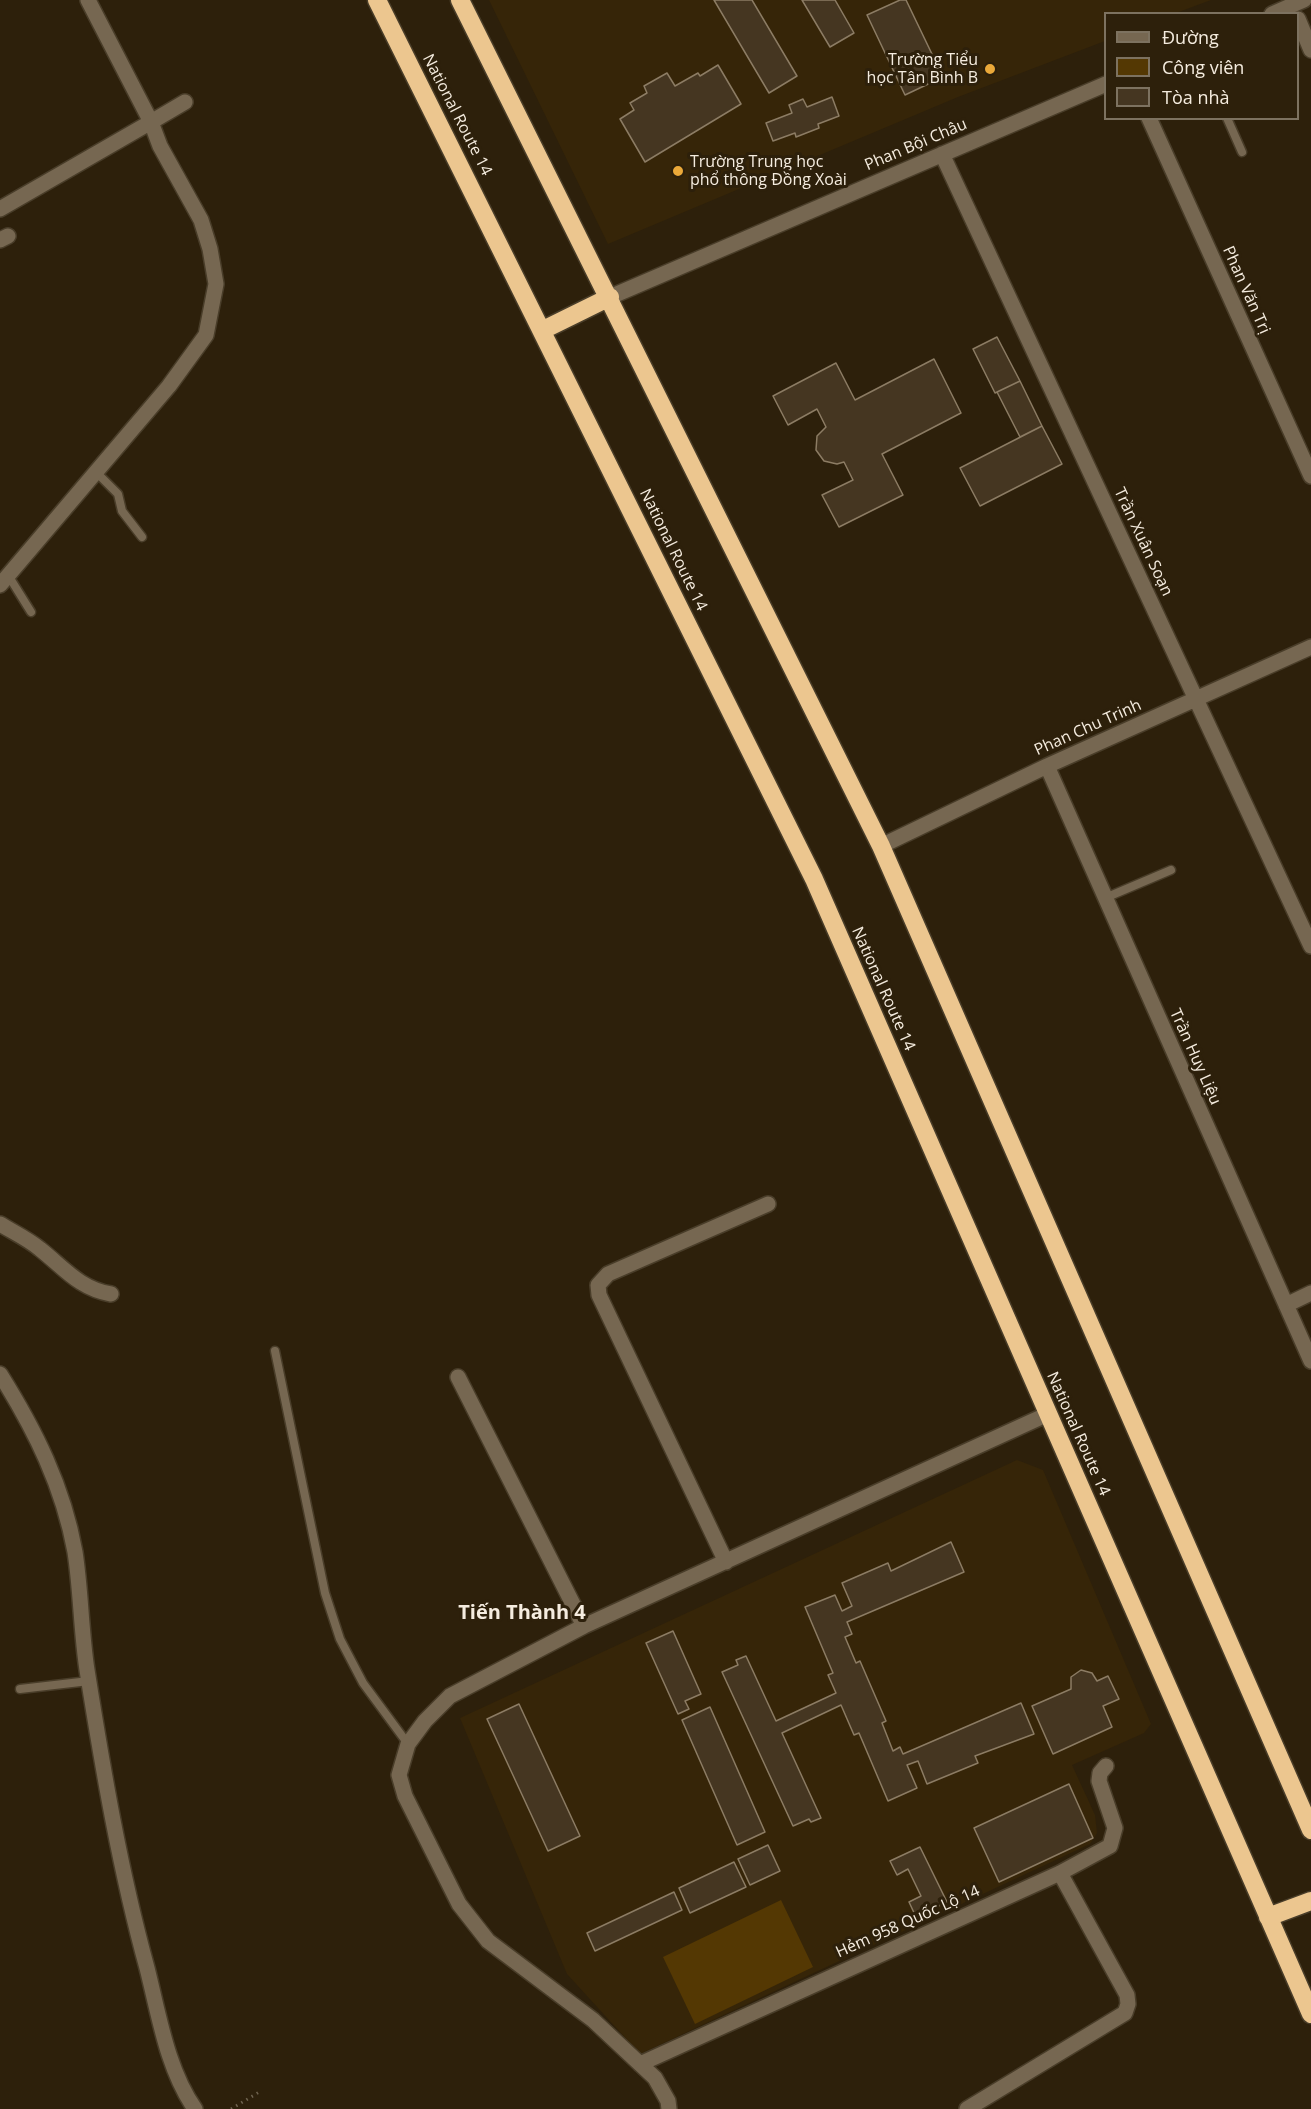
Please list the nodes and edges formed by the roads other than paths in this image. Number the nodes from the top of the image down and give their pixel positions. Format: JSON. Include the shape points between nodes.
{"nodes":[{"id":1,"x":88,"y":0,"type":"edge"},
{"id":2,"x":377,"y":0,"type":"edge"},
{"id":3,"x":460,"y":0,"type":"edge"},
{"id":4,"x":1299,"y":16,"type":"edge"},
{"id":5,"x":1311,"y":50,"type":"edge"},
{"id":6,"x":1104,"y":85,"type":"edge"},
{"id":7,"x":185,"y":102,"type":"dead end"},
{"id":8,"x":1150,"y":120,"type":"edge"},
{"id":9,"x":1228,"y":120,"type":"edge"},
{"id":10,"x":151,"y":122,"type":"junction"},
{"id":11,"x":1242,"y":152,"type":"dead end"},
{"id":12,"x":942,"y":154,"type":"junction"},
{"id":13,"x":0,"y":209,"type":"edge"},
{"id":14,"x":610,"y":297,"type":"junction"},
{"id":15,"x":543,"y":330,"type":"junction"},
{"id":16,"x":96,"y":472,"type":"junction"},
{"id":17,"x":1311,"y":476,"type":"edge"},
{"id":18,"x":142,"y":537,"type":"dead end"},
{"id":19,"x":4,"y":580,"type":"edge"},
{"id":20,"x":32,"y":612,"type":"dead end"},
{"id":21,"x":1311,"y":647,"type":"edge"},
{"id":22,"x":1197,"y":699,"type":"junction"},
{"id":23,"x":1047,"y":766,"type":"junction"},
{"id":24,"x":880,"y":846,"type":"junction"},
{"id":25,"x":1171,"y":870,"type":"dead end"},
{"id":26,"x":1106,"y":898,"type":"junction"},
{"id":27,"x":1311,"y":946,"type":"edge"},
{"id":28,"x":768,"y":1204,"type":"dead end"},
{"id":29,"x":0,"y":1224,"type":"edge"},
{"id":30,"x":1311,"y":1293,"type":"edge"},
{"id":31,"x":111,"y":1294,"type":"dead end"},
{"id":32,"x":1286,"y":1305,"type":"junction"},
{"id":33,"x":275,"y":1351,"type":"dead end"},
{"id":34,"x":1311,"y":1362,"type":"edge"},
{"id":35,"x":0,"y":1374,"type":"edge"},
{"id":36,"x":458,"y":1377,"type":"dead end"},
{"id":37,"x":1048,"y":1414,"type":"junction"},
{"id":38,"x":726,"y":1562,"type":"junction"},
{"id":39,"x":584,"y":1626,"type":"junction"},
{"id":40,"x":89,"y":1681,"type":"junction"},
{"id":41,"x":20,"y":1689,"type":"dead end"},
{"id":42,"x":408,"y":1744,"type":"junction"},
{"id":43,"x":1106,"y":1766,"type":"dead end"},
{"id":44,"x":1311,"y":1830,"type":"edge"},
{"id":45,"x":1060,"y":1873,"type":"junction"},
{"id":46,"x":1311,"y":1901,"type":"edge"},
{"id":47,"x":1268,"y":1917,"type":"junction"},
{"id":48,"x":1311,"y":2014,"type":"edge"},
{"id":49,"x":640,"y":2064,"type":"junction"},
{"id":50,"x":195,"y":2109,"type":"edge"},
{"id":51,"x":669,"y":2109,"type":"edge"},
{"id":52,"x":967,"y":2109,"type":"edge"}],
"edges":[{"from":1,"to":10,"type":"street"},
{"from":2,"to":15,"type":"highway","name":"National Route 14"},
{"from":3,"to":14,"type":"highway"},
{"from":4,"to":5,"type":"street"},
{"from":6,"to":12,"type":"street","name":"Phan Bội Châu"},
{"from":7,"to":10,"type":"street"},
{"from":8,"to":17,"type":"street","name":"Phan Văn Trị"},
{"from":9,"to":11,"type":"lane"},
{"from":10,"to":13,"type":"street"},
{"from":10,"to":16,"type":"street","via":[[201,220],[216,284],[213,311],[206,335],[189,359]]},
{"from":12,"to":14,"type":"street","name":"Phan Bội Châu"},
{"from":12,"to":22,"type":"street","name":"Trần Xuân Soạn"},
{"from":14,"to":15,"type":"highway"},
{"from":14,"to":24,"type":"highway"},
{"from":15,"to":37,"type":"highway","name":"National Route 14","via":[[814,879]]},
{"from":16,"to":18,"type":"lane","via":[[118,494],[122,512]]},
{"from":16,"to":19,"type":"street"},
{"from":19,"to":20,"type":"lane"},
{"from":21,"to":22,"type":"street","name":"Phan Chu Trinh"},
{"from":22,"to":23,"type":"street","name":"Phan Chu Trinh"},
{"from":22,"to":27,"type":"street","name":"Trần Xuân Soạn"},
{"from":23,"to":24,"type":"street","name":"Phan Chu Trinh"},
{"from":23,"to":26,"type":"street","name":"Trần Huy Liệu"},
{"from":24,"to":44,"type":"highway"},
{"from":25,"to":26,"type":"lane"},
{"from":26,"to":32,"type":"street","name":"Trần Huy Liệu"},
{"from":28,"to":38,"type":"street","via":[[608,1274],[598,1285],[599,1295]]},
{"from":29,"to":31,"type":"street","via":[[38,1247],[78,1283]]},
{"from":30,"to":32,"type":"street"},
{"from":32,"to":34,"type":"street","name":"Trần Huy Liệu"},
{"from":33,"to":42,"type":"lane","via":[[325,1593],[340,1639],[363,1683]]},
{"from":35,"to":40,"type":"street","via":[[48,1458],[65,1507],[75,1554]]},
{"from":36,"to":39,"type":"street"},
{"from":37,"to":38,"type":"street"},
{"from":37,"to":47,"type":"highway","name":"National Route 14"},
{"from":38,"to":39,"type":"street"},
{"from":39,"to":42,"type":"street","via":[[450,1696]]},
{"from":40,"to":41,"type":"lane"},
{"from":40,"to":50,"type":"street","via":[[109,1804],[137,1931],[171,2061]]},
{"from":42,"to":49,"type":"street","via":[[399,1775],[405,1796],[459,1904],[488,1941],[593,2020]]},
{"from":43,"to":45,"type":"street","name":"Hẻm 958 Quốc Lộ 14","via":[[1099,1781],[1115,1828],[1110,1846]]},
{"from":45,"to":49,"type":"street","name":"Hẻm 958 Quốc Lộ 14"},
{"from":45,"to":52,"type":"street","via":[[1127,1995],[1125,2013]]},
{"from":46,"to":47,"type":"highway"},
{"from":47,"to":48,"type":"highway","name":"National Route 14"},
{"from":49,"to":51,"type":"street","via":[[656,2078]]}]}
